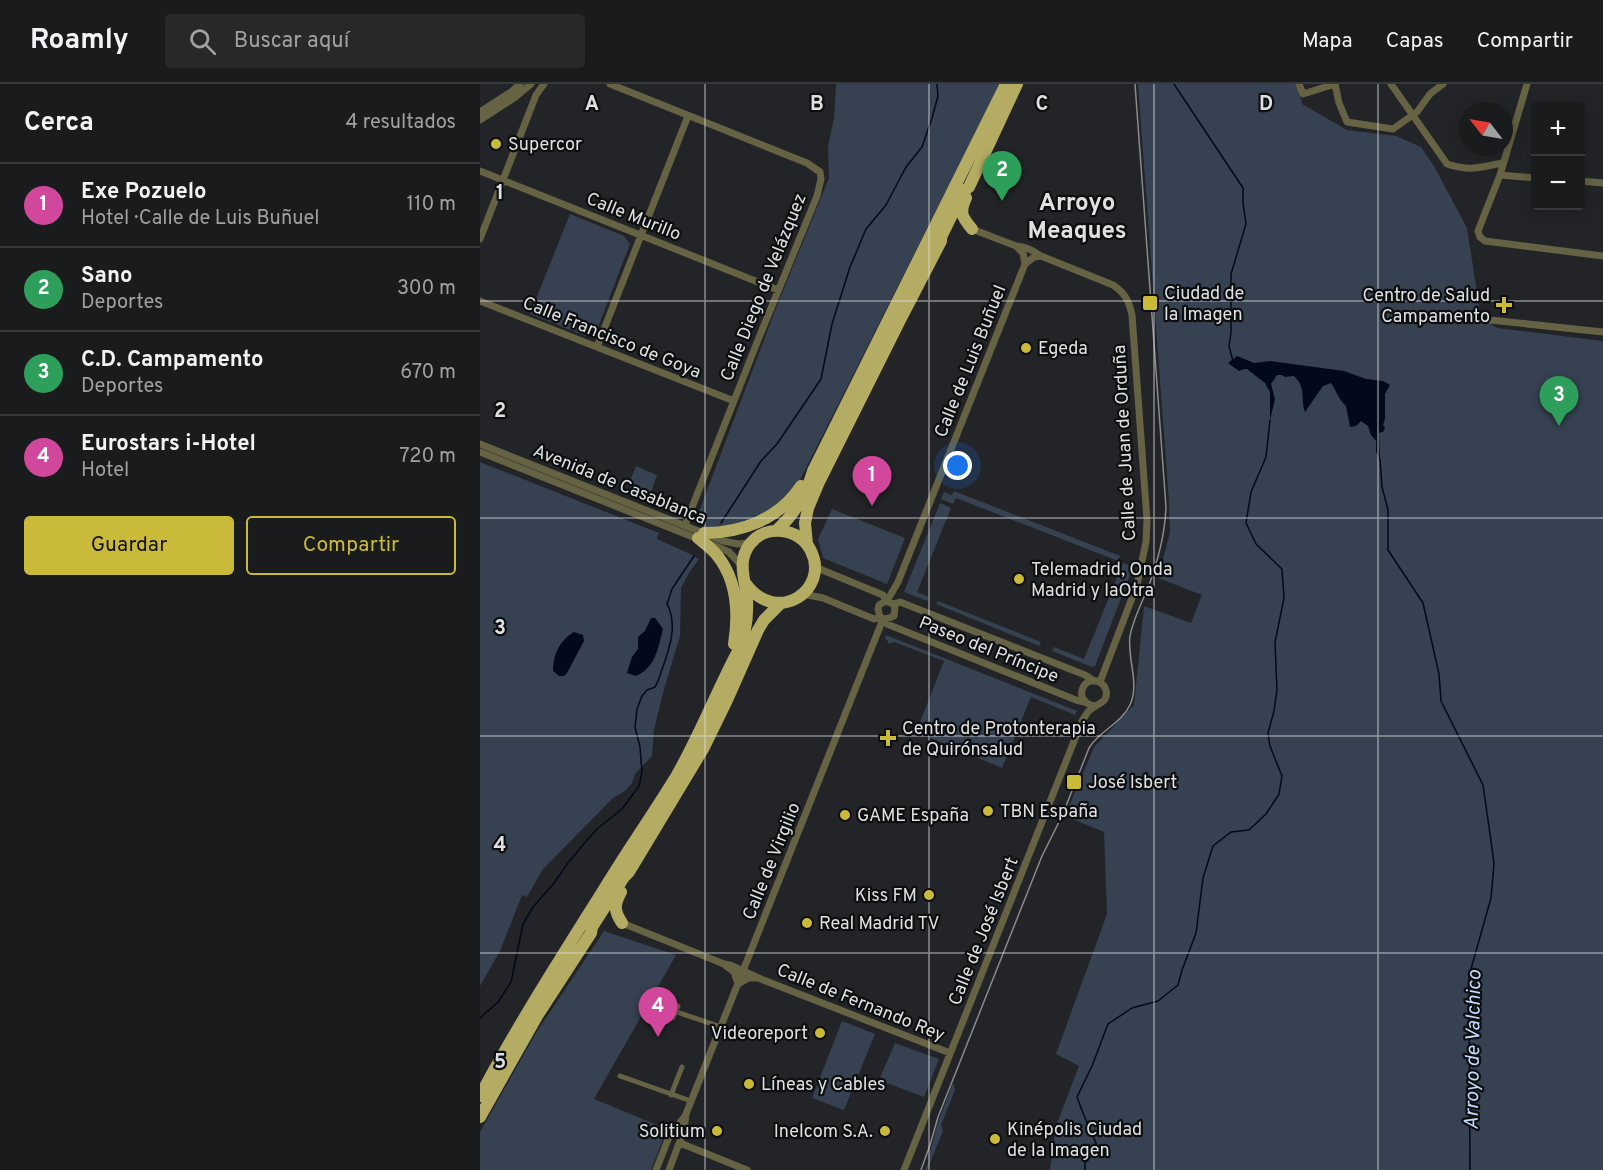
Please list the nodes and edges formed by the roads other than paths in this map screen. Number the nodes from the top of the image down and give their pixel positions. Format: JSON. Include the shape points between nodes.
{"nodes":[{"id":1,"x":520,"y":84,"type":"edge"},
{"id":2,"x":531,"y":84,"type":"edge"},
{"id":3,"x":544,"y":84,"type":"edge"},
{"id":4,"x":610,"y":84,"type":"edge"},
{"id":5,"x":1006,"y":84,"type":"edge"},
{"id":6,"x":1017,"y":84,"type":"edge"},
{"id":7,"x":1299,"y":84,"type":"edge"},
{"id":8,"x":1335,"y":84,"type":"edge"},
{"id":9,"x":1391,"y":84,"type":"edge"},
{"id":10,"x":1443,"y":84,"type":"edge"},
{"id":11,"x":1527,"y":84,"type":"edge"},
{"id":12,"x":480,"y":112,"type":"edge"},
{"id":13,"x":1413,"y":114,"type":"junction"},
{"id":14,"x":688,"y":116,"type":"junction"},
{"id":15,"x":480,"y":120,"type":"edge"},
{"id":16,"x":1503,"y":163,"type":"junction"},
{"id":17,"x":480,"y":171,"type":"edge"},
{"id":18,"x":1500,"y":175,"type":"junction"},
{"id":19,"x":1531,"y":178,"type":"edge"},
{"id":20,"x":504,"y":180,"type":"junction"},
{"id":21,"x":1585,"y":181,"type":"edge"},
{"id":22,"x":1603,"y":183,"type":"edge"},
{"id":23,"x":969,"y":187,"type":"junction"},
{"id":24,"x":972,"y":229,"type":"junction"},
{"id":25,"x":641,"y":235,"type":"junction"},
{"id":26,"x":480,"y":239,"type":"edge"},
{"id":27,"x":941,"y":242,"type":"junction"},
{"id":28,"x":1016,"y":246,"type":"junction"},
{"id":29,"x":1041,"y":256,"type":"junction"},
{"id":30,"x":1603,"y":256,"type":"edge"},
{"id":31,"x":1025,"y":264,"type":"junction"},
{"id":32,"x":778,"y":290,"type":"junction"},
{"id":33,"x":480,"y":300,"type":"edge"},
{"id":34,"x":1490,"y":320,"type":"dead end"},
{"id":35,"x":1603,"y":332,"type":"edge"},
{"id":36,"x":597,"y":347,"type":"junction"},
{"id":37,"x":734,"y":401,"type":"junction"},
{"id":38,"x":480,"y":444,"type":"edge"},
{"id":39,"x":480,"y":452,"type":"edge"},
{"id":40,"x":813,"y":471,"type":"junction"},
{"id":41,"x":685,"y":525,"type":"junction"},
{"id":42,"x":777,"y":530,"type":"junction"},
{"id":43,"x":701,"y":536,"type":"junction"},
{"id":44,"x":751,"y":543,"type":"junction"},
{"id":45,"x":807,"y":543,"type":"junction"},
{"id":46,"x":742,"y":566,"type":"junction"},
{"id":47,"x":815,"y":567,"type":"junction"},
{"id":48,"x":746,"y":584,"type":"junction"},
{"id":49,"x":803,"y":594,"type":"junction"},
{"id":50,"x":889,"y":602,"type":"junction"},
{"id":51,"x":781,"y":603,"type":"junction"},
{"id":52,"x":883,"y":618,"type":"junction"},
{"id":53,"x":730,"y":664,"type":"junction"},
{"id":54,"x":1097,"y":681,"type":"junction"},
{"id":55,"x":1084,"y":702,"type":"junction"},
{"id":56,"x":1094,"y":706,"type":"junction"},
{"id":57,"x":629,"y":872,"type":"junction"},
{"id":58,"x":622,"y":923,"type":"junction"},
{"id":59,"x":591,"y":933,"type":"junction"},
{"id":60,"x":724,"y":964,"type":"junction"},
{"id":61,"x":743,"y":970,"type":"junction"},
{"id":62,"x":761,"y":979,"type":"junction"},
{"id":63,"x":738,"y":984,"type":"junction"},
{"id":64,"x":673,"y":1018,"type":"dead end"},
{"id":65,"x":721,"y":1027,"type":"junction"},
{"id":66,"x":950,"y":1053,"type":"junction"},
{"id":67,"x":682,"y":1067,"type":"dead end"},
{"id":68,"x":620,"y":1076,"type":"dead end"},
{"id":69,"x":671,"y":1095,"type":"junction"},
{"id":70,"x":480,"y":1096,"type":"edge"},
{"id":71,"x":691,"y":1101,"type":"junction"},
{"id":72,"x":686,"y":1114,"type":"junction"},
{"id":73,"x":480,"y":1117,"type":"edge"},
{"id":74,"x":680,"y":1143,"type":"junction"},
{"id":75,"x":656,"y":1170,"type":"edge"},
{"id":76,"x":669,"y":1170,"type":"edge"},
{"id":77,"x":747,"y":1170,"type":"edge"},
{"id":78,"x":904,"y":1170,"type":"edge"}],
"edges":[{"from":1,"to":12,"type":"street"},
{"from":2,"to":15,"type":"street"},
{"from":3,"to":20,"type":"street"},
{"from":4,"to":14,"type":"street","name":"Calle Diego de Velázquez"},
{"from":5,"to":40,"type":"highway"},
{"from":6,"to":23,"type":"highway"},
{"from":7,"to":8,"type":"street","via":[[1303,94]]},
{"from":8,"to":13,"type":"street","via":[[1347,122],[1393,129]]},
{"from":9,"to":13,"type":"street"},
{"from":10,"to":13,"type":"street"},
{"from":11,"to":16,"type":"street"},
{"from":13,"to":16,"type":"street","via":[[1447,164],[1474,169]]},
{"from":14,"to":25,"type":"street"},
{"from":14,"to":32,"type":"street","name":"Calle Diego de Velázquez","via":[[807,163],[820,172],[817,196]]},
{"from":16,"to":18,"type":"street"},
{"from":17,"to":20,"type":"street","name":"Calle Murillo"},
{"from":18,"to":19,"type":"street"},
{"from":18,"to":30,"type":"street","via":[[1478,231],[1485,241]]},
{"from":20,"to":25,"type":"street","name":"Calle Murillo"},
{"from":20,"to":26,"type":"street"},
{"from":21,"to":22,"type":"street"},
{"from":23,"to":24,"type":"highway","via":[[962,212]]},
{"from":23,"to":27,"type":"highway","via":[[963,192]]},
{"from":24,"to":27,"type":"highway","via":[[962,226]]},
{"from":24,"to":28,"type":"street"},
{"from":25,"to":32,"type":"street","name":"Calle Murillo"},
{"from":25,"to":36,"type":"street"},
{"from":27,"to":45,"type":"highway","via":[[819,482],[805,523]]},
{"from":28,"to":29,"type":"street"},
{"from":28,"to":31,"type":"street","via":[[1023,253]]},
{"from":29,"to":31,"type":"street"},
{"from":29,"to":54,"type":"street","name":"Calle de Juan de Orduña","via":[[1113,285],[1130,304],[1132,315],[1146,542],[1137,585]]},
{"from":31,"to":50,"type":"street","name":"Calle de Luis Buñuel"},
{"from":32,"to":37,"type":"street","name":"Calle Diego de Velázquez"},
{"from":33,"to":36,"type":"street","name":"Calle Francisco de Goya"},
{"from":34,"to":35,"type":"street"},
{"from":36,"to":37,"type":"street","name":"Calle Francisco de Goya"},
{"from":37,"to":41,"type":"street","name":"Calle Diego de Velázquez"},
{"from":38,"to":41,"type":"street","name":"Avenida de Casablanca"},
{"from":39,"to":43,"type":"street","name":"Avenida de Casablanca"},
{"from":40,"to":42,"type":"highway","via":[[789,519]]},
{"from":40,"to":43,"type":"highway","via":[[795,495],[767,518],[724,533]]},
{"from":41,"to":43,"type":"street","name":"Avenida de Casablanca"},
{"from":42,"to":44,"type":"highway"},
{"from":42,"to":45,"type":"highway"},
{"from":43,"to":44,"type":"street","name":"Avenida de Casablanca"},
{"from":43,"to":46,"type":"street","name":"Avenida de Casablanca","via":[[729,552]]},
{"from":43,"to":53,"type":"highway","via":[[732,584],[736,630]]},
{"from":44,"to":46,"type":"highway"},
{"from":45,"to":47,"type":"highway"},
{"from":46,"to":48,"type":"highway"},
{"from":47,"to":49,"type":"highway","via":[[810,586]]},
{"from":47,"to":50,"type":"street","name":"Paseo del Príncipe","via":[[883,595]]},
{"from":48,"to":51,"type":"highway","via":[[761,599]]},
{"from":48,"to":53,"type":"highway","via":[[745,629]]},
{"from":49,"to":51,"type":"highway"},
{"from":49,"to":52,"type":"street","name":"Paseo del Príncipe","via":[[874,619]]},
{"from":50,"to":52,"type":"street","via":[[879,605]]},
{"from":50,"to":52,"type":"street","via":[[895,607],[894,616]]},
{"from":50,"to":54,"type":"street","name":"Paseo del Príncipe","via":[[900,602]]},
{"from":51,"to":57,"type":"highway","via":[[758,630],[703,749]]},
{"from":52,"to":55,"type":"street","name":"Paseo del Príncipe","via":[[887,624]]},
{"from":52,"to":61,"type":"street","name":"Calle de Virgilio"},
{"from":53,"to":70,"type":"highway","via":[[702,729],[676,776],[535,999]]},
{"from":54,"to":55,"type":"street","via":[[1084,686]]},
{"from":54,"to":56,"type":"street","via":[[1107,693],[1101,704]]},
{"from":55,"to":56,"type":"street"},
{"from":56,"to":66,"type":"street","name":"Calle de José Isbert","via":[[1082,721]]},
{"from":57,"to":58,"type":"highway","via":[[615,910]]},
{"from":57,"to":59,"type":"highway"},
{"from":58,"to":59,"type":"highway","via":[[603,921]]},
{"from":58,"to":60,"type":"street","name":"Calle de Fernando Rey"},
{"from":59,"to":73,"type":"highway","via":[[537,1016]]},
{"from":60,"to":61,"type":"street","name":"Calle de Fernando Rey"},
{"from":60,"to":63,"type":"street","via":[[734,972]]},
{"from":61,"to":62,"type":"street","name":"Calle de Fernando Rey"},
{"from":61,"to":63,"type":"street","name":"Calle de Virgilio"},
{"from":62,"to":63,"type":"street","name":"Calle de Fernando Rey","via":[[749,978]]},
{"from":62,"to":66,"type":"street","name":"Calle de Fernando Rey"},
{"from":63,"to":65,"type":"street","name":"Calle de Virgilio"},
{"from":64,"to":65,"type":"street","via":[[675,1009]]},
{"from":65,"to":71,"type":"street","name":"Calle de Virgilio"},
{"from":66,"to":78,"type":"street","name":"Calle de José Isbert"},
{"from":67,"to":69,"type":"street"},
{"from":68,"to":69,"type":"street"},
{"from":69,"to":71,"type":"street"},
{"from":71,"to":72,"type":"street","name":"Calle de Virgilio"},
{"from":72,"to":74,"type":"street","name":"Calle de Virgilio"},
{"from":72,"to":75,"type":"street","name":"Calle de Virgilio","via":[[669,1137]]},
{"from":74,"to":76,"type":"street","name":"Calle de Virgilio"},
{"from":74,"to":77,"type":"street"}]}
